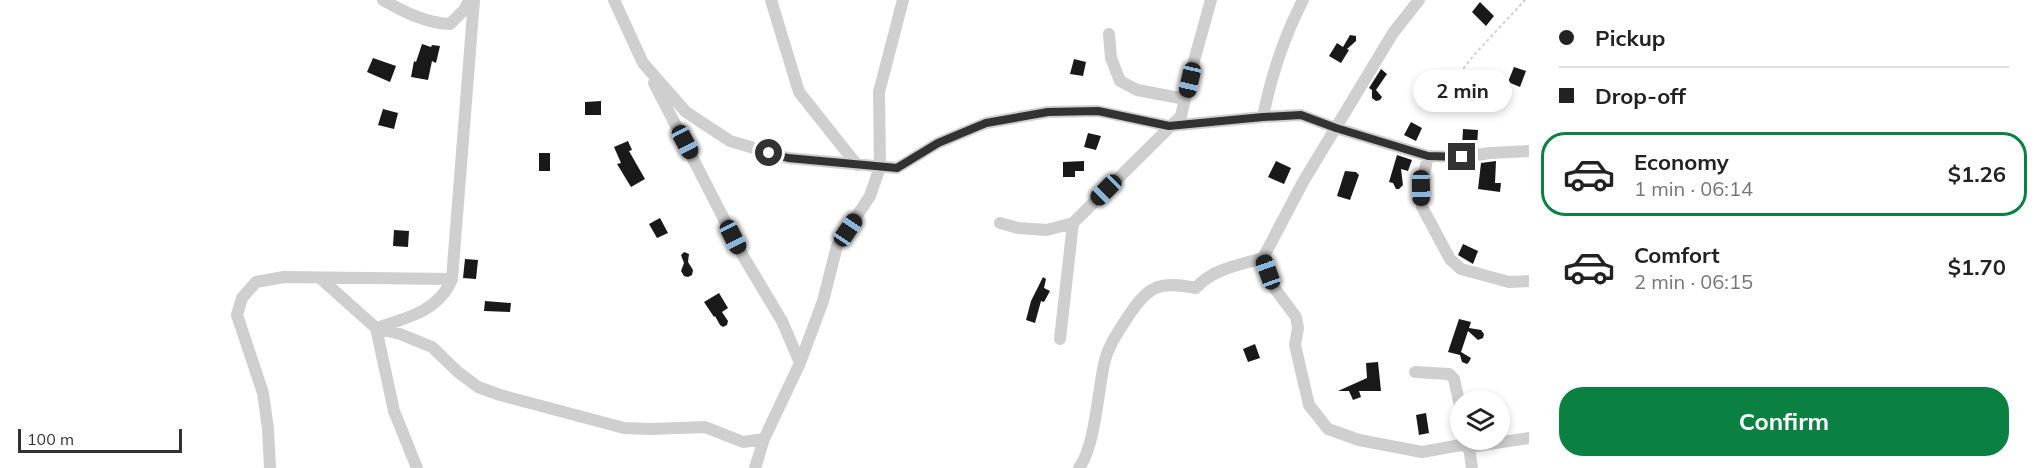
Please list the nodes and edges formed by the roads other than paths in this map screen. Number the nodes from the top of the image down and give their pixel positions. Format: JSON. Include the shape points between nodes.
{"nodes":[{"id":1,"x":383,"y":0,"type":"edge"},
{"id":2,"x":472,"y":0,"type":"edge"},
{"id":3,"x":614,"y":0,"type":"edge"},
{"id":4,"x":771,"y":0,"type":"edge"},
{"id":5,"x":903,"y":0,"type":"edge"},
{"id":6,"x":1211,"y":0,"type":"edge"},
{"id":7,"x":1303,"y":0,"type":"edge"},
{"id":8,"x":1419,"y":0,"type":"edge"},
{"id":9,"x":1109,"y":34,"type":"dead end"},
{"id":10,"x":643,"y":63,"type":"junction"},
{"id":11,"x":1185,"y":99,"type":"junction"},
{"id":12,"x":1263,"y":117,"type":"junction"},
{"id":13,"x":1169,"y":126,"type":"junction"},
{"id":14,"x":1336,"y":128,"type":"junction"},
{"id":15,"x":1529,"y":151,"type":"edge"},
{"id":16,"x":1428,"y":156,"type":"junction"},
{"id":17,"x":857,"y":165,"type":"junction"},
{"id":18,"x":880,"y":167,"type":"junction"},
{"id":19,"x":999,"y":223,"type":"dead end"},
{"id":20,"x":1073,"y":223,"type":"junction"},
{"id":21,"x":1263,"y":258,"type":"junction"},
{"id":22,"x":320,"y":278,"type":"junction"},
{"id":23,"x":452,"y":279,"type":"junction"},
{"id":24,"x":1529,"y":281,"type":"edge"},
{"id":25,"x":376,"y":328,"type":"junction"},
{"id":26,"x":1060,"y":339,"type":"dead end"},
{"id":27,"x":800,"y":363,"type":"junction"},
{"id":28,"x":1415,"y":372,"type":"dead end"},
{"id":29,"x":1456,"y":390,"type":"edge"},
{"id":30,"x":1529,"y":438,"type":"edge"},
{"id":31,"x":764,"y":439,"type":"junction"},
{"id":32,"x":1510,"y":440,"type":"edge"},
{"id":33,"x":1450,"y":447,"type":"edge"},
{"id":34,"x":1468,"y":450,"type":"edge"},
{"id":35,"x":757,"y":465,"type":"edge"},
{"id":36,"x":270,"y":468,"type":"edge"},
{"id":37,"x":417,"y":468,"type":"edge"},
{"id":38,"x":1079,"y":468,"type":"edge"},
{"id":39,"x":1472,"y":468,"type":"edge"}],
"edges":[{"from":1,"to":2,"type":"street","via":[[434,24],[450,24]]},
{"from":2,"to":23,"type":"street"},
{"from":3,"to":10,"type":"street"},
{"from":4,"to":17,"type":"street","via":[[799,92]]},
{"from":5,"to":18,"type":"street","via":[[879,92]]},
{"from":6,"to":11,"type":"street"},
{"from":7,"to":12,"type":"street","via":[[1269,87]]},
{"from":8,"to":14,"type":"street","via":[[1393,33]]},
{"from":9,"to":11,"type":"street","via":[[1120,81],[1137,90]]},
{"from":10,"to":17,"type":"street","via":[[686,112],[730,141],[788,158]]},
{"from":10,"to":27,"type":"street","via":[[742,256],[782,321]]},
{"from":11,"to":13,"type":"street","via":[[1181,116]]},
{"from":12,"to":13,"type":"street"},
{"from":12,"to":14,"type":"street","via":[[1301,115]]},
{"from":13,"to":18,"type":"street","via":[[1098,111],[1048,112],[986,123],[938,143],[897,168]]},
{"from":13,"to":20,"type":"street"},
{"from":14,"to":16,"type":"street"},
{"from":14,"to":21,"type":"street"},
{"from":15,"to":16,"type":"street"},
{"from":16,"to":24,"type":"street","via":[[1421,188],[1422,207],[1450,260],[1461,269],[1509,282]]},
{"from":17,"to":18,"type":"street"},
{"from":18,"to":27,"type":"street","via":[[870,196],[837,246],[823,301]]},
{"from":19,"to":20,"type":"street","via":[[1047,230]]},
{"from":20,"to":26,"type":"street"},
{"from":21,"to":33,"type":"street","via":[[1273,286],[1296,318],[1295,345],[1309,405],[1328,429],[1359,440],[1422,452]]},
{"from":21,"to":38,"type":"street","via":[[1205,277],[1196,288],[1162,286],[1141,297],[1112,341],[1104,362],[1088,447]]},
{"from":22,"to":23,"type":"street"},
{"from":22,"to":25,"type":"street"},
{"from":22,"to":36,"type":"street","via":[[284,277],[256,282],[242,298],[237,315],[263,393]]},
{"from":23,"to":25,"type":"street","via":[[433,306]]},
{"from":25,"to":31,"type":"street","via":[[432,347],[478,387],[500,395],[624,428],[705,427],[742,442]]},
{"from":25,"to":37,"type":"street","via":[[394,411]]},
{"from":27,"to":31,"type":"street"},
{"from":28,"to":29,"type":"street","via":[[1449,374]]},
{"from":30,"to":32,"type":"street"},
{"from":31,"to":35,"type":"street"},
{"from":34,"to":39,"type":"street"}]}
